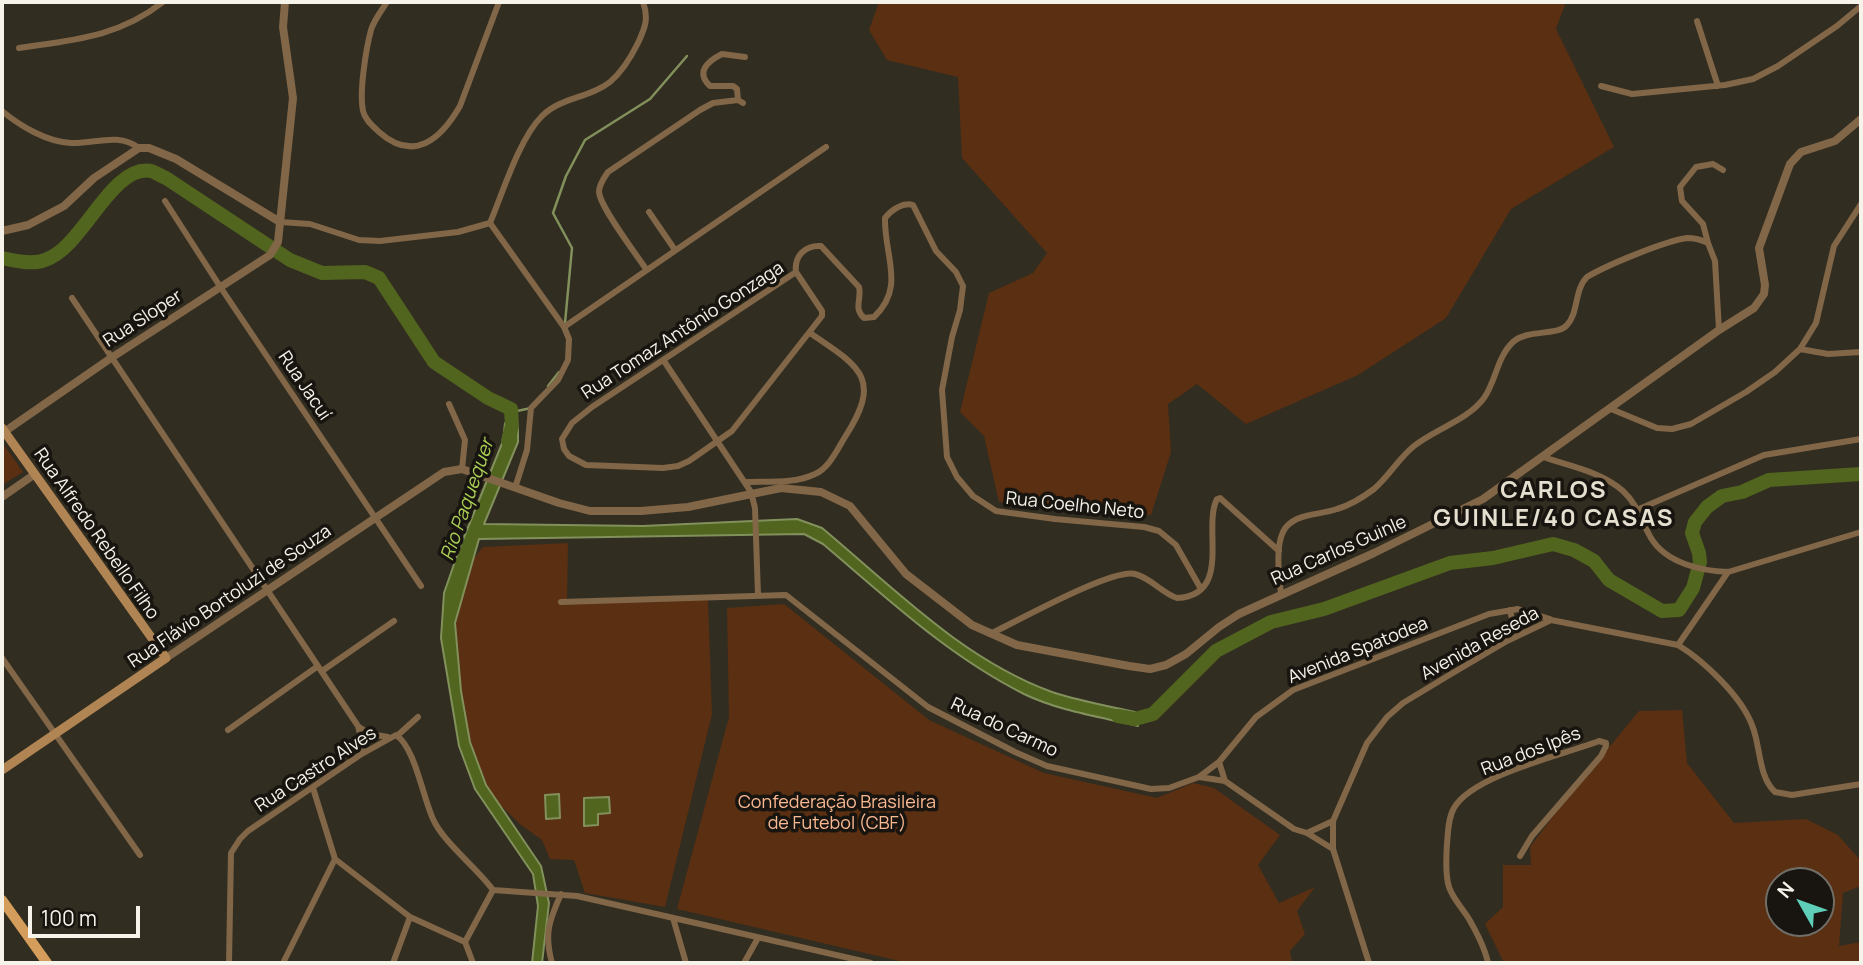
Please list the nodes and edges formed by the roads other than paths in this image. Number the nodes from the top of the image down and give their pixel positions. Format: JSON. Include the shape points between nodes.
{"nodes":[{"id":1,"x":163,"y":2,"type":"edge"},
{"id":2,"x":285,"y":2,"type":"edge"},
{"id":3,"x":387,"y":2,"type":"edge"},
{"id":4,"x":499,"y":2,"type":"edge"},
{"id":5,"x":643,"y":2,"type":"edge"},
{"id":6,"x":1861,"y":6,"type":"edge"},
{"id":7,"x":1697,"y":21,"type":"dead end"},
{"id":8,"x":19,"y":48,"type":"dead end"},
{"id":9,"x":746,"y":57,"type":"dead end"},
{"id":10,"x":1601,"y":86,"type":"dead end"},
{"id":11,"x":1718,"y":86,"type":"junction"},
{"id":12,"x":2,"y":111,"type":"edge"},
{"id":13,"x":1861,"y":119,"type":"edge"},
{"id":14,"x":826,"y":147,"type":"dead end"},
{"id":15,"x":139,"y":148,"type":"junction"},
{"id":16,"x":1723,"y":170,"type":"dead end"},
{"id":17,"x":165,"y":201,"type":"dead end"},
{"id":18,"x":1861,"y":204,"type":"edge"},
{"id":19,"x":649,"y":212,"type":"dead end"},
{"id":20,"x":280,"y":222,"type":"junction"},
{"id":21,"x":490,"y":223,"type":"junction"},
{"id":22,"x":2,"y":231,"type":"edge"},
{"id":23,"x":1709,"y":243,"type":"junction"},
{"id":24,"x":675,"y":250,"type":"junction"},
{"id":25,"x":646,"y":269,"type":"junction"},
{"id":26,"x":796,"y":272,"type":"junction"},
{"id":27,"x":221,"y":288,"type":"junction"},
{"id":28,"x":72,"y":298,"type":"dead end"},
{"id":29,"x":564,"y":327,"type":"junction"},
{"id":30,"x":1719,"y":330,"type":"junction"},
{"id":31,"x":810,"y":333,"type":"junction"},
{"id":32,"x":1800,"y":349,"type":"junction"},
{"id":33,"x":1861,"y":352,"type":"edge"},
{"id":34,"x":111,"y":358,"type":"junction"},
{"id":35,"x":664,"y":361,"type":"junction"},
{"id":36,"x":449,"y":404,"type":"dead end"},
{"id":37,"x":1611,"y":409,"type":"junction"},
{"id":38,"x":3,"y":430,"type":"edge"},
{"id":39,"x":1861,"y":439,"type":"edge"},
{"id":40,"x":718,"y":441,"type":"junction"},
{"id":41,"x":1543,"y":457,"type":"junction"},
{"id":42,"x":462,"y":469,"type":"junction"},
{"id":43,"x":35,"y":474,"type":"junction"},
{"id":44,"x":746,"y":482,"type":"junction"},
{"id":45,"x":515,"y":488,"type":"junction"},
{"id":46,"x":751,"y":492,"type":"junction"},
{"id":47,"x":2,"y":497,"type":"edge"},
{"id":48,"x":1639,"y":509,"type":"junction"},
{"id":49,"x":375,"y":519,"type":"junction"},
{"id":50,"x":1861,"y":532,"type":"edge"},
{"id":51,"x":1279,"y":551,"type":"junction"},
{"id":52,"x":1728,"y":572,"type":"junction"},
{"id":53,"x":421,"y":586,"type":"dead end"},
{"id":54,"x":267,"y":589,"type":"junction"},
{"id":55,"x":1201,"y":589,"type":"junction"},
{"id":56,"x":1281,"y":594,"type":"junction"},
{"id":57,"x":758,"y":595,"type":"junction"},
{"id":58,"x":561,"y":602,"type":"dead end"},
{"id":59,"x":1510,"y":610,"type":"junction"},
{"id":60,"x":1550,"y":620,"type":"junction"},
{"id":61,"x":394,"y":621,"type":"dead end"},
{"id":62,"x":990,"y":634,"type":"junction"},
{"id":63,"x":1519,"y":635,"type":"junction"},
{"id":64,"x":1678,"y":645,"type":"junction"},
{"id":65,"x":2,"y":658,"type":"edge"},
{"id":66,"x":166,"y":658,"type":"junction"},
{"id":67,"x":320,"y":669,"type":"junction"},
{"id":68,"x":418,"y":717,"type":"dead end"},
{"id":69,"x":358,"y":726,"type":"junction"},
{"id":70,"x":228,"y":730,"type":"dead end"},
{"id":71,"x":54,"y":734,"type":"junction"},
{"id":72,"x":394,"y":736,"type":"junction"},
{"id":73,"x":360,"y":755,"type":"junction"},
{"id":74,"x":1219,"y":762,"type":"junction"},
{"id":75,"x":2,"y":770,"type":"edge"},
{"id":76,"x":1199,"y":777,"type":"junction"},
{"id":77,"x":1225,"y":781,"type":"junction"},
{"id":78,"x":1861,"y":784,"type":"edge"},
{"id":79,"x":313,"y":788,"type":"junction"},
{"id":80,"x":1333,"y":821,"type":"junction"},
{"id":81,"x":1307,"y":833,"type":"junction"},
{"id":82,"x":1333,"y":849,"type":"junction"},
{"id":83,"x":140,"y":855,"type":"dead end"},
{"id":84,"x":1520,"y":856,"type":"dead end"},
{"id":85,"x":335,"y":859,"type":"junction"},
{"id":86,"x":494,"y":890,"type":"junction"},
{"id":87,"x":561,"y":894,"type":"junction"},
{"id":88,"x":2,"y":900,"type":"edge"},
{"id":89,"x":410,"y":917,"type":"junction"},
{"id":90,"x":673,"y":918,"type":"junction"},
{"id":91,"x":758,"y":938,"type":"junction"},
{"id":92,"x":465,"y":942,"type":"junction"},
{"id":93,"x":47,"y":963,"type":"edge"},
{"id":94,"x":229,"y":963,"type":"edge"},
{"id":95,"x":283,"y":963,"type":"edge"},
{"id":96,"x":393,"y":963,"type":"edge"},
{"id":97,"x":473,"y":963,"type":"edge"},
{"id":98,"x":552,"y":963,"type":"edge"},
{"id":99,"x":686,"y":963,"type":"edge"},
{"id":100,"x":744,"y":963,"type":"edge"},
{"id":101,"x":871,"y":963,"type":"edge"},
{"id":102,"x":1370,"y":963,"type":"edge"},
{"id":103,"x":1488,"y":963,"type":"edge"}],
"edges":[{"from":1,"to":8,"type":"street","via":[[123,27],[58,44]]},
{"from":2,"to":20,"type":"street","name":"Rua Sloper","via":[[293,98]]},
{"from":3,"to":4,"type":"street","via":[[372,29],[363,78],[363,112],[385,138],[414,147],[426,144],[452,120]]},
{"from":5,"to":21,"type":"street","via":[[646,26],[629,60],[609,83],[560,103],[542,116],[524,143]]},
{"from":6,"to":11,"type":"street","via":[[1763,75]]},
{"from":7,"to":11,"type":"street"},
{"from":9,"to":25,"type":"street","via":[[722,54],[702,73],[710,86],[733,86],[741,102],[713,103],[700,110],[602,180],[602,203]]},
{"from":10,"to":11,"type":"street","via":[[1632,94]]},
{"from":12,"to":15,"type":"street","via":[[52,139],[70,143],[116,138]]},
{"from":13,"to":30,"type":"street","name":"Rua Carlos Guinle","via":[[1835,141],[1801,152],[1790,164],[1759,248],[1764,294],[1754,308]]},
{"from":14,"to":24,"type":"street"},
{"from":15,"to":20,"type":"street","via":[[176,159]]},
{"from":15,"to":22,"type":"street","via":[[94,178],[64,206],[28,225]]},
{"from":16,"to":23,"type":"street","via":[[1713,164],[1696,167],[1680,187],[1682,201],[1703,224]]},
{"from":17,"to":27,"type":"street","name":"Rua Jacuí"},
{"from":18,"to":32,"type":"street","via":[[1834,246],[1818,315]]},
{"from":19,"to":24,"type":"street"},
{"from":20,"to":21,"type":"street","via":[[310,224],[359,240],[380,241],[458,232]]},
{"from":20,"to":27,"type":"street","name":"Rua Sloper","via":[[278,242],[270,255]]},
{"from":21,"to":29,"type":"street"},
{"from":23,"to":30,"type":"street","via":[[1715,261]]},
{"from":23,"to":51,"type":"street","via":[[1688,238],[1587,277],[1568,325],[1515,340],[1483,399],[1470,411],[1416,444],[1359,499],[1295,521],[1283,532]]},
{"from":24,"to":25,"type":"street"},
{"from":25,"to":29,"type":"street"},
{"from":26,"to":31,"type":"street","name":"Rua Tomaz Antônio Gonzaga","via":[[822,311]]},
{"from":26,"to":35,"type":"street","name":"Rua Tomaz Antônio Gonzaga"},
{"from":26,"to":55,"type":"street","name":"Rua Coelho Neto","via":[[800,255],[809,247],[821,246],[859,287],[860,314],[874,317],[892,286],[885,218],[901,206],[913,205],[936,251],[963,286],[942,390],[947,457],[957,477],[973,496],[996,511],[1159,531],[1176,545]]},
{"from":27,"to":34,"type":"street","name":"Rua Sloper"},
{"from":27,"to":49,"type":"street","name":"Rua Jacuí"},
{"from":28,"to":34,"type":"street"},
{"from":29,"to":45,"type":"street","via":[[569,339],[568,360],[558,380],[531,408],[527,450]]},
{"from":30,"to":37,"type":"street","name":"Rua Carlos Guinle"},
{"from":31,"to":40,"type":"street","name":"Rua Tomaz Antônio Gonzaga","via":[[743,419]]},
{"from":31,"to":44,"type":"street","via":[[859,371],[865,392],[860,411],[828,464],[814,475]]},
{"from":32,"to":33,"type":"street","via":[[1828,354]]},
{"from":32,"to":37,"type":"street","via":[[1746,392],[1679,428],[1657,428]]},
{"from":34,"to":38,"type":"street","name":"Rua Sloper"},
{"from":34,"to":54,"type":"street"},
{"from":35,"to":40,"type":"street"},
{"from":35,"to":40,"type":"street","name":"Rua Tomaz Antônio Gonzaga","via":[[572,423],[562,439],[564,449],[586,465],[663,468],[689,461]]},
{"from":36,"to":42,"type":"street","via":[[465,440]]},
{"from":37,"to":41,"type":"street","name":"Rua Carlos Guinle"},
{"from":38,"to":43,"type":"main road","name":"Rua Alfredo Rebello Filho"},
{"from":39,"to":48,"type":"street","via":[[1764,456]]},
{"from":40,"to":44,"type":"street"},
{"from":41,"to":48,"type":"street","via":[[1603,477]]},
{"from":41,"to":56,"type":"street","name":"Rua Carlos Guinle","via":[[1483,499]]},
{"from":42,"to":45,"type":"street","name":"Rua Carlos Guinle"},
{"from":42,"to":49,"type":"street","name":"Rua Flávio Bortoluzi de Souza","via":[[444,472]]},
{"from":43,"to":47,"type":"street"},
{"from":43,"to":66,"type":"main road","name":"Rua Alfredo Rebello Filho"},
{"from":44,"to":46,"type":"street"},
{"from":45,"to":46,"type":"street","name":"Rua Carlos Guinle","via":[[574,508],[614,512],[688,507]]},
{"from":46,"to":57,"type":"street"},
{"from":46,"to":62,"type":"street","name":"Rua Carlos Guinle","via":[[790,488],[841,500],[906,575],[954,613]]},
{"from":48,"to":52,"type":"street","via":[[1654,543],[1670,557],[1705,570]]},
{"from":49,"to":53,"type":"street","name":"Rua Jacuí"},
{"from":49,"to":54,"type":"street","name":"Rua Flávio Bortoluzi de Souza"},
{"from":50,"to":52,"type":"street"},
{"from":51,"to":55,"type":"street","via":[[1224,500],[1217,499],[1214,555]]},
{"from":51,"to":56,"type":"street"},
{"from":52,"to":64,"type":"street"},
{"from":54,"to":66,"type":"street","name":"Rua Flávio Bortoluzi de Souza"},
{"from":54,"to":67,"type":"street"},
{"from":55,"to":62,"type":"street","via":[[1177,598],[1145,578],[1126,573]]},
{"from":56,"to":62,"type":"street","name":"Rua Carlos Guinle","via":[[1239,614],[1186,654],[1157,668],[1029,648]]},
{"from":57,"to":58,"type":"street","name":"Rua do Carmo"},
{"from":57,"to":76,"type":"street","name":"Rua do Carmo","via":[[786,594],[928,707],[1037,762],[1151,789]]},
{"from":59,"to":60,"type":"street","name":"Avenida Spatodea"},
{"from":59,"to":63,"type":"street"},
{"from":59,"to":74,"type":"street","name":"Avenida Spatodea","via":[[1489,614],[1293,690],[1256,718]]},
{"from":60,"to":63,"type":"street","name":"Avenida Reseda"},
{"from":60,"to":64,"type":"street","name":"Avenida Reseda"},
{"from":61,"to":67,"type":"street"},
{"from":63,"to":80,"type":"street","name":"Avenida Reseda","via":[[1387,717],[1367,743]]},
{"from":64,"to":78,"type":"street","name":"Avenida Reseda","via":[[1692,653],[1742,705],[1766,780],[1775,792],[1792,796]]},
{"from":65,"to":71,"type":"street"},
{"from":66,"to":71,"type":"main road","name":"Rua Flávio Bortoluzi de Souza"},
{"from":67,"to":69,"type":"street"},
{"from":67,"to":70,"type":"street"},
{"from":68,"to":72,"type":"street"},
{"from":69,"to":72,"type":"street","via":[[374,736]]},
{"from":69,"to":73,"type":"street","via":[[363,745]]},
{"from":71,"to":75,"type":"main road","name":"Rua Flávio Bortoluzi de Souza"},
{"from":71,"to":83,"type":"street"},
{"from":72,"to":73,"type":"street","name":"Rua Castro Alves"},
{"from":72,"to":86,"type":"street","name":"Rua Castro Alves","via":[[410,755],[433,821]]},
{"from":73,"to":79,"type":"street","name":"Rua Castro Alves"},
{"from":74,"to":76,"type":"street","name":"Avenida Spatodea"},
{"from":74,"to":77,"type":"street"},
{"from":76,"to":77,"type":"street","name":"Rua do Carmo"},
{"from":77,"to":81,"type":"street","name":"Rua do Carmo","via":[[1294,829]]},
{"from":79,"to":85,"type":"street"},
{"from":79,"to":94,"type":"street","name":"Rua Castro Alves","via":[[248,831],[234,846]]},
{"from":80,"to":81,"type":"street"},
{"from":80,"to":82,"type":"street","name":"Avenida Reseda"},
{"from":81,"to":82,"type":"street","name":"Rua do Carmo"},
{"from":82,"to":102,"type":"street","name":"Avenida Reseda"},
{"from":84,"to":103,"type":"street","name":"Rua dos Ipês","via":[[1601,756],[1605,743],[1599,741],[1514,770],[1486,782],[1455,806],[1446,854],[1450,888]]},
{"from":85,"to":89,"type":"street"},
{"from":85,"to":95,"type":"street"},
{"from":86,"to":87,"type":"street"},
{"from":86,"to":92,"type":"street"},
{"from":87,"to":90,"type":"street"},
{"from":87,"to":98,"type":"street","via":[[549,921]]},
{"from":88,"to":93,"type":"main road"},
{"from":89,"to":92,"type":"street"},
{"from":89,"to":96,"type":"street"},
{"from":90,"to":91,"type":"street"},
{"from":90,"to":99,"type":"street"},
{"from":91,"to":100,"type":"street"},
{"from":91,"to":101,"type":"street"},
{"from":92,"to":97,"type":"street"}]}
